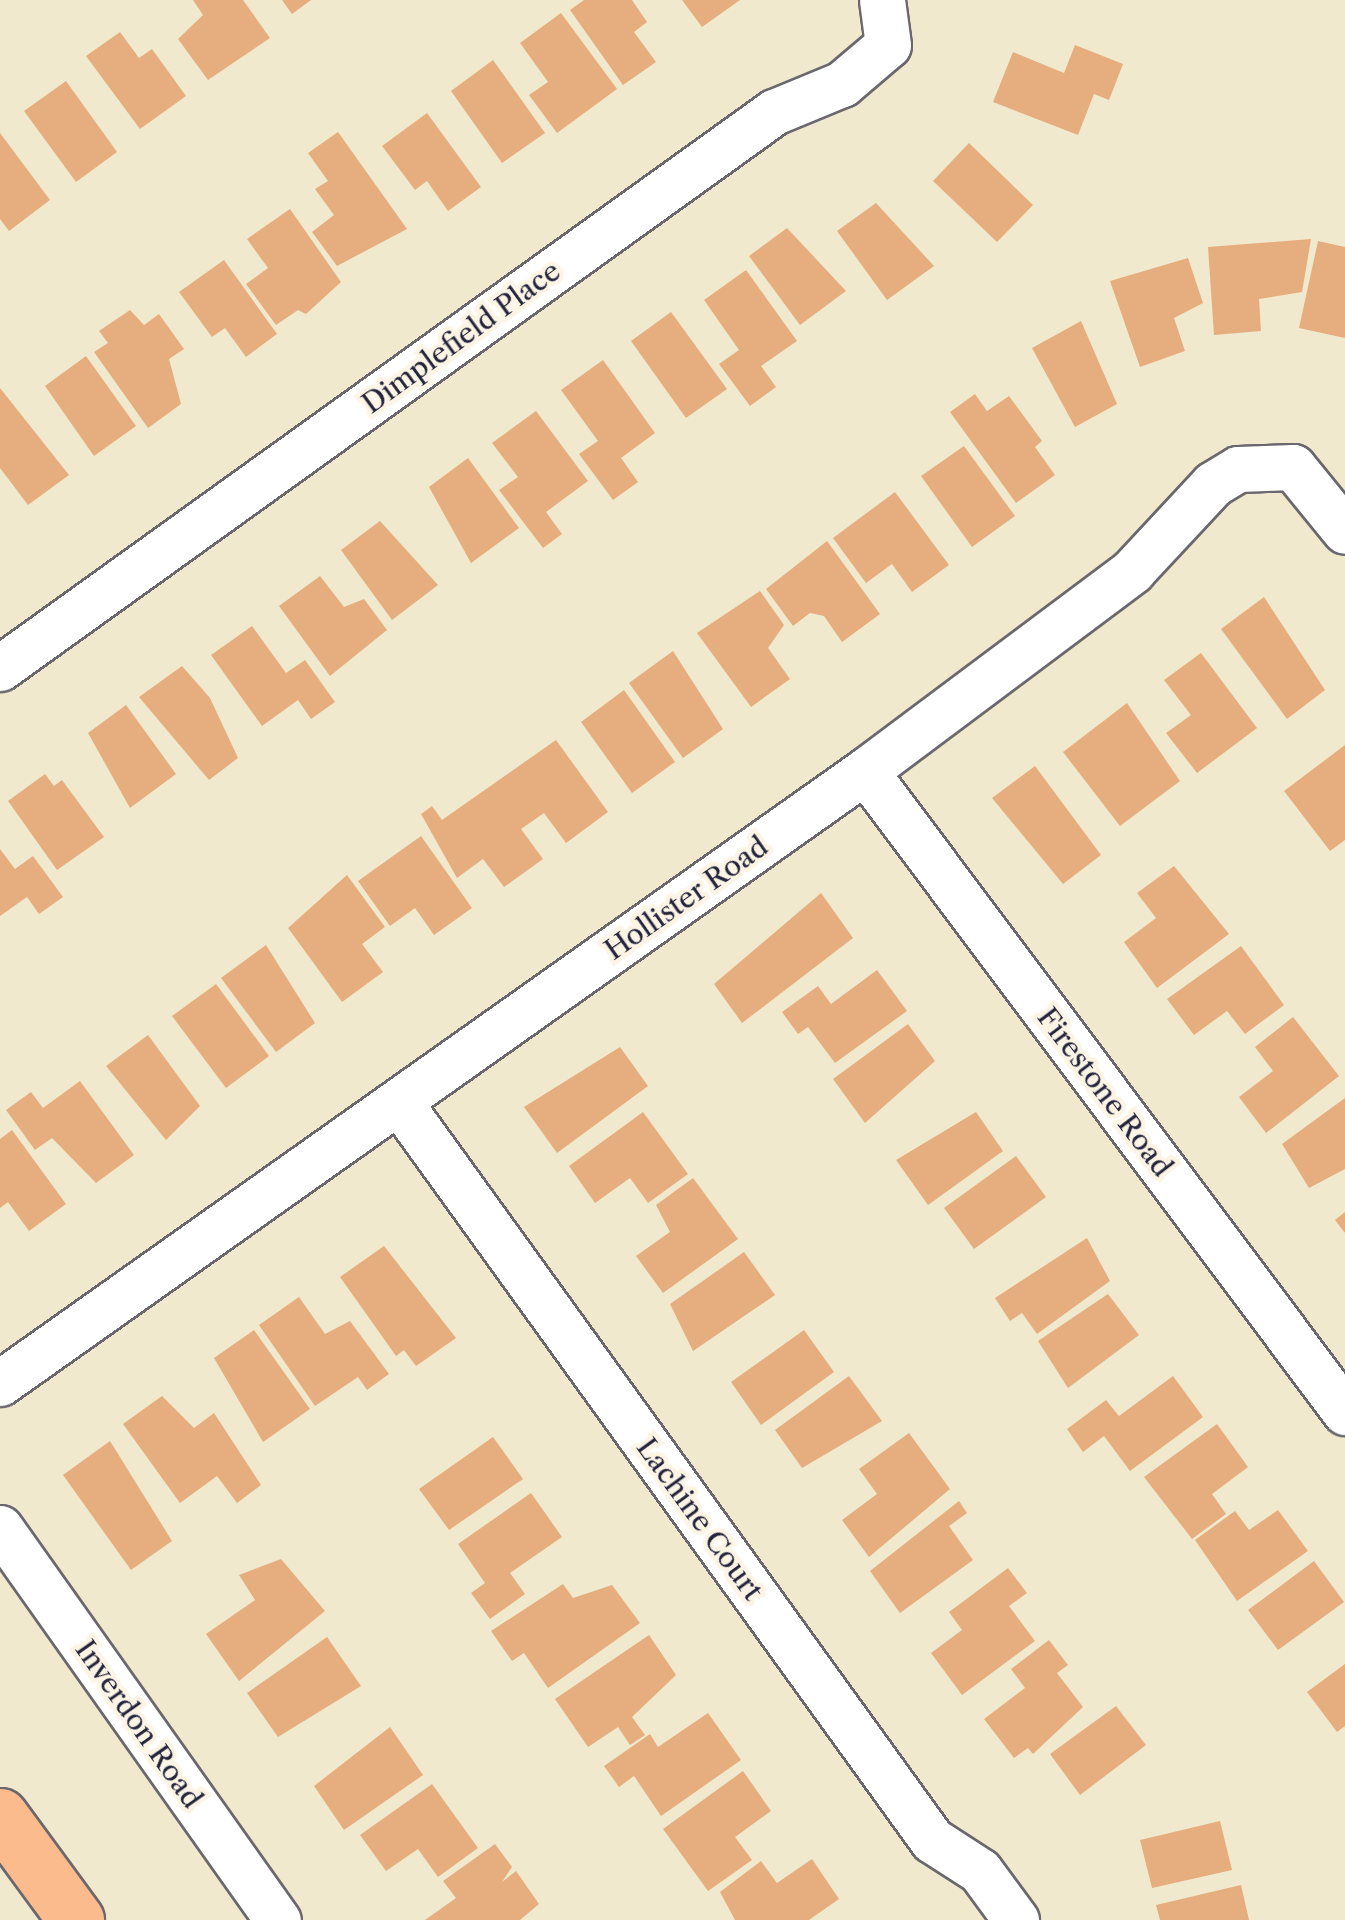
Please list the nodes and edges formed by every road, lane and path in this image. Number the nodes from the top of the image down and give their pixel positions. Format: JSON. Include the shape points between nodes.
{"nodes":[{"id":1,"x":882,"y":0,"type":"edge"},
{"id":2,"x":1345,"y":531,"type":"edge"},
{"id":3,"x":0,"y":668,"type":"edge"},
{"id":4,"x":865,"y":771,"type":"junction"},
{"id":5,"x":400,"y":1102,"type":"junction"},
{"id":6,"x":0,"y":1383,"type":"edge"},
{"id":7,"x":1345,"y":1412,"type":"edge"},
{"id":8,"x":0,"y":1528,"type":"edge"},
{"id":9,"x":0,"y":1816,"type":"edge"},
{"id":10,"x":76,"y":1920,"type":"edge"},
{"id":11,"x":278,"y":1920,"type":"edge"},
{"id":12,"x":1016,"y":1920,"type":"edge"}],
"edges":[{"from":1,"to":3,"type":"street","name":"Dimplefield Place","via":[[891,12],[888,45],[842,84],[774,112]]},
{"from":2,"to":4,"type":"street","name":"Hollister Road","via":[[1293,467],[1238,469],[1212,484],[1132,571]]},
{"from":4,"to":5,"type":"street","name":"Hollister Road"},
{"from":4,"to":7,"type":"street","name":"Firestone Road"},
{"from":5,"to":6,"type":"street","name":"Hollister Road"},
{"from":5,"to":12,"type":"street","name":"Lachine Court","via":[[932,1840],[980,1870]]},
{"from":8,"to":11,"type":"street","name":"Inverdon Road"},
{"from":9,"to":10,"type":"highway"}]}
